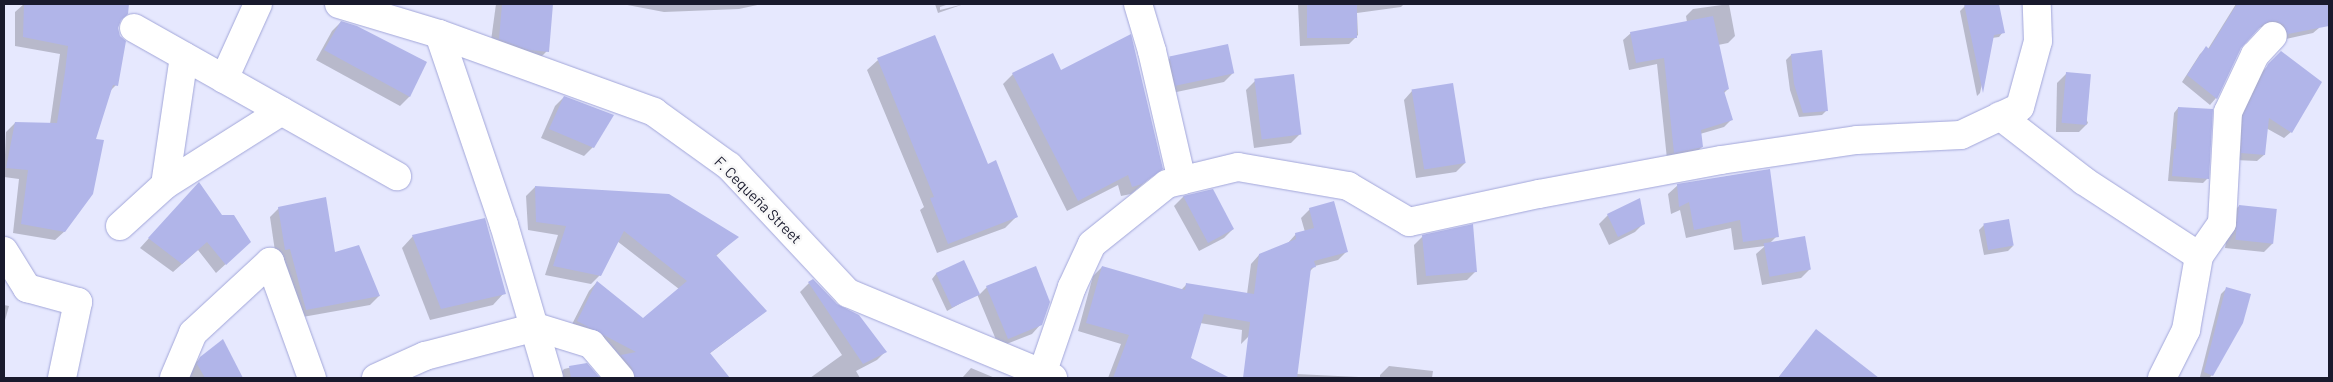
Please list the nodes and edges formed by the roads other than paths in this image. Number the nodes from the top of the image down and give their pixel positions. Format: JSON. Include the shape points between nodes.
{"nodes":[{"id":1,"x":258,"y":4,"type":"edge"},
{"id":2,"x":339,"y":4,"type":"edge"},
{"id":3,"x":1138,"y":4,"type":"edge"},
{"id":4,"x":2037,"y":4,"type":"edge"},
{"id":5,"x":134,"y":28,"type":"dead end"},
{"id":6,"x":439,"y":34,"type":"junction"},
{"id":7,"x":2273,"y":36,"type":"dead end"},
{"id":8,"x":184,"y":56,"type":"junction"},
{"id":9,"x":224,"y":79,"type":"junction"},
{"id":10,"x":282,"y":111,"type":"junction"},
{"id":11,"x":2000,"y":116,"type":"junction"},
{"id":12,"x":398,"y":176,"type":"dead end"},
{"id":13,"x":1182,"y":181,"type":"junction"},
{"id":14,"x":165,"y":185,"type":"junction"},
{"id":15,"x":120,"y":226,"type":"dead end"},
{"id":16,"x":4,"y":251,"type":"edge"},
{"id":17,"x":2199,"y":256,"type":"junction"},
{"id":18,"x":536,"y":327,"type":"junction"},
{"id":19,"x":1047,"y":376,"type":"edge"},
{"id":20,"x":62,"y":378,"type":"edge"},
{"id":21,"x":174,"y":378,"type":"edge"},
{"id":22,"x":312,"y":378,"type":"edge"},
{"id":23,"x":376,"y":378,"type":"edge"},
{"id":24,"x":549,"y":378,"type":"edge"},
{"id":25,"x":620,"y":378,"type":"edge"},
{"id":26,"x":2162,"y":378,"type":"edge"}],
"edges":[{"from":1,"to":9,"type":"street"},
{"from":2,"to":6,"type":"street","name":"F. Cequeña Street"},
{"from":3,"to":13,"type":"street"},
{"from":4,"to":11,"type":"street","via":[[2038,41],[2020,106]]},
{"from":5,"to":8,"type":"street"},
{"from":6,"to":18,"type":"street"},
{"from":6,"to":19,"type":"street","name":"F. Cequeña Street","via":[[654,112],[729,166],[848,292]]},
{"from":7,"to":17,"type":"street","via":[[2255,55],[2228,112],[2222,223]]},
{"from":8,"to":9,"type":"street"},
{"from":8,"to":14,"type":"street"},
{"from":9,"to":10,"type":"street"},
{"from":10,"to":12,"type":"street"},
{"from":10,"to":14,"type":"street"},
{"from":11,"to":13,"type":"street","via":[[1961,135],[1857,140],[1721,160],[1409,222],[1348,186],[1238,167]]},
{"from":11,"to":17,"type":"street","via":[[2084,182]]},
{"from":13,"to":19,"type":"street","via":[[1167,184],[1092,244],[1072,287]]},
{"from":14,"to":15,"type":"street"},
{"from":16,"to":20,"type":"street","via":[[27,288],[78,302]]},
{"from":17,"to":26,"type":"street","via":[[2186,330]]},
{"from":18,"to":23,"type":"street","via":[[425,356]]},
{"from":18,"to":24,"type":"street"},
{"from":18,"to":25,"type":"street","via":[[591,344]]},
{"from":21,"to":22,"type":"street","via":[[193,333],[270,262]]}]}
